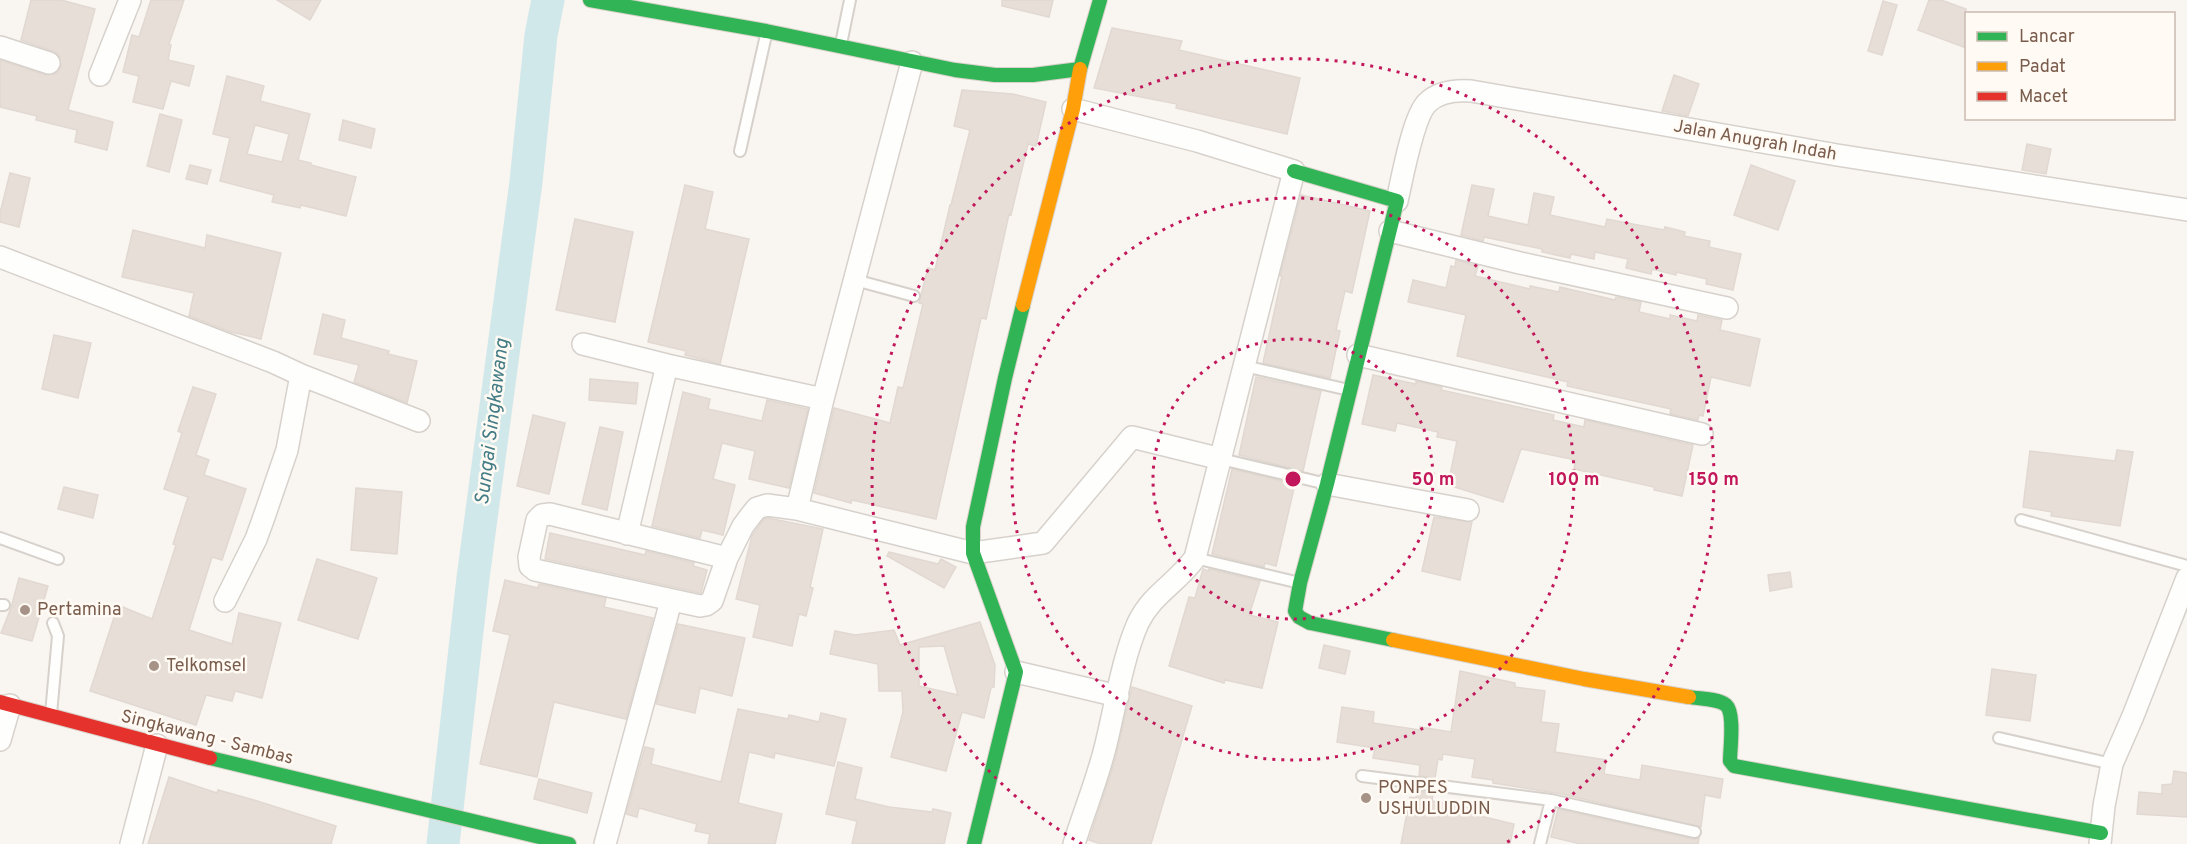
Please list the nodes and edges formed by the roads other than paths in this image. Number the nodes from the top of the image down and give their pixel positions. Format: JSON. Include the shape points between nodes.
{"nodes":[{"id":1,"x":130,"y":0,"type":"edge"},
{"id":2,"x":591,"y":0,"type":"edge"},
{"id":3,"x":850,"y":0,"type":"edge"},
{"id":4,"x":1100,"y":0,"type":"edge"},
{"id":5,"x":766,"y":31,"type":"junction"},
{"id":6,"x":840,"y":46,"type":"junction"},
{"id":7,"x":0,"y":47,"type":"edge"},
{"id":8,"x":912,"y":62,"type":"junction"},
{"id":9,"x":49,"y":63,"type":"dead end"},
{"id":10,"x":1080,"y":69,"type":"junction"},
{"id":11,"x":100,"y":75,"type":"dead end"},
{"id":12,"x":1073,"y":109,"type":"junction"},
{"id":13,"x":740,"y":151,"type":"dead end"},
{"id":14,"x":1294,"y":171,"type":"junction"},
{"id":15,"x":1397,"y":201,"type":"junction"},
{"id":16,"x":2187,"y":210,"type":"edge"},
{"id":17,"x":1390,"y":231,"type":"junction"},
{"id":18,"x":0,"y":257,"type":"edge"},
{"id":19,"x":855,"y":280,"type":"junction"},
{"id":20,"x":914,"y":296,"type":"dead end"},
{"id":21,"x":1727,"y":308,"type":"dead end"},
{"id":22,"x":583,"y":344,"type":"dead end"},
{"id":23,"x":1358,"y":355,"type":"junction"},
{"id":24,"x":667,"y":365,"type":"junction"},
{"id":25,"x":1244,"y":366,"type":"junction"},
{"id":26,"x":302,"y":375,"type":"junction"},
{"id":27,"x":1350,"y":390,"type":"junction"},
{"id":28,"x":823,"y":399,"type":"junction"},
{"id":29,"x":419,"y":421,"type":"dead end"},
{"id":30,"x":1702,"y":434,"type":"dead end"},
{"id":31,"x":1221,"y":459,"type":"junction"},
{"id":32,"x":1327,"y":484,"type":"junction"},
{"id":33,"x":797,"y":509,"type":"junction"},
{"id":34,"x":1468,"y":510,"type":"dead end"},
{"id":35,"x":2021,"y":520,"type":"dead end"},
{"id":36,"x":627,"y":534,"type":"junction"},
{"id":37,"x":0,"y":538,"type":"edge"},
{"id":38,"x":973,"y":553,"type":"junction"},
{"id":39,"x":727,"y":558,"type":"junction"},
{"id":40,"x":1195,"y":558,"type":"junction"},
{"id":41,"x":58,"y":559,"type":"dead end"},
{"id":42,"x":2187,"y":566,"type":"edge"},
{"id":43,"x":2187,"y":578,"type":"edge"},
{"id":44,"x":1300,"y":583,"type":"junction"},
{"id":45,"x":225,"y":601,"type":"dead end"},
{"id":46,"x":671,"y":601,"type":"junction"},
{"id":47,"x":53,"y":623,"type":"dead end"},
{"id":48,"x":1016,"y":672,"type":"junction"},
{"id":49,"x":1118,"y":696,"type":"junction"},
{"id":50,"x":5,"y":704,"type":"edge"},
{"id":51,"x":51,"y":716,"type":"junction"},
{"id":52,"x":1999,"y":738,"type":"dead end"},
{"id":53,"x":0,"y":740,"type":"edge"},
{"id":54,"x":157,"y":745,"type":"junction"},
{"id":55,"x":2112,"y":764,"type":"junction"},
{"id":56,"x":1362,"y":776,"type":"dead end"},
{"id":57,"x":1551,"y":800,"type":"junction"},
{"id":58,"x":1695,"y":832,"type":"dead end"},
{"id":59,"x":2100,"y":839,"type":"edge"},
{"id":60,"x":131,"y":844,"type":"edge"},
{"id":61,"x":569,"y":844,"type":"edge"},
{"id":62,"x":605,"y":844,"type":"edge"},
{"id":63,"x":974,"y":844,"type":"edge"},
{"id":64,"x":1074,"y":844,"type":"edge"},
{"id":65,"x":1540,"y":844,"type":"edge"}],
"edges":[{"from":1,"to":11,"type":"street"},
{"from":2,"to":5,"type":"main road"},
{"from":3,"to":6,"type":"lane"},
{"from":4,"to":10,"type":"main road"},
{"from":5,"to":6,"type":"main road"},
{"from":5,"to":13,"type":"lane"},
{"from":6,"to":8,"type":"main road"},
{"from":7,"to":9,"type":"street"},
{"from":8,"to":10,"type":"main road","via":[[995,75]]},
{"from":8,"to":19,"type":"street"},
{"from":10,"to":12,"type":"main road"},
{"from":12,"to":14,"type":"street"},
{"from":12,"to":38,"type":"main road","via":[[981,484]]},
{"from":14,"to":15,"type":"main road"},
{"from":14,"to":25,"type":"street"},
{"from":15,"to":16,"type":"street","name":"Jalan Anugrah Indah","via":[[1422,110],[1435,97],[1463,90]]},
{"from":15,"to":17,"type":"main road"},
{"from":17,"to":21,"type":"street"},
{"from":17,"to":23,"type":"main road"},
{"from":18,"to":26,"type":"street"},
{"from":19,"to":20,"type":"lane"},
{"from":19,"to":28,"type":"street"},
{"from":22,"to":24,"type":"street"},
{"from":23,"to":27,"type":"main road"},
{"from":23,"to":30,"type":"street"},
{"from":24,"to":28,"type":"street"},
{"from":24,"to":36,"type":"street"},
{"from":25,"to":27,"type":"lane"},
{"from":25,"to":31,"type":"street"},
{"from":26,"to":29,"type":"street"},
{"from":26,"to":45,"type":"street","via":[[287,450],[256,539]]},
{"from":27,"to":32,"type":"main road"},
{"from":28,"to":33,"type":"street"},
{"from":31,"to":32,"type":"lane"},
{"from":31,"to":38,"type":"street","via":[[1132,437],[1043,543]]},
{"from":31,"to":40,"type":"street"},
{"from":32,"to":34,"type":"street"},
{"from":32,"to":44,"type":"main road"},
{"from":33,"to":38,"type":"street"},
{"from":33,"to":39,"type":"street","via":[[767,505],[757,508]]},
{"from":35,"to":42,"type":"lane"},
{"from":36,"to":39,"type":"street"},
{"from":36,"to":46,"type":"street","via":[[542,515],[537,520],[530,566]]},
{"from":37,"to":41,"type":"lane"},
{"from":38,"to":48,"type":"main road"},
{"from":39,"to":46,"type":"street","via":[[712,602],[700,606]]},
{"from":40,"to":44,"type":"lane"},
{"from":40,"to":49,"type":"street","via":[[1184,574],[1152,600],[1138,624]]},
{"from":43,"to":55,"type":"street"},
{"from":44,"to":59,"type":"main road","via":[[1295,611],[1310,623],[1584,679],[1719,702],[1731,713],[1730,761],[1734,766]]},
{"from":46,"to":62,"type":"street"},
{"from":47,"to":51,"type":"lane","via":[[58,636]]},
{"from":48,"to":49,"type":"street"},
{"from":48,"to":63,"type":"main road"},
{"from":49,"to":64,"type":"street"},
{"from":50,"to":51,"type":"main road","name":"Singkawang - Sambas"},
{"from":50,"to":53,"type":"street"},
{"from":51,"to":54,"type":"main road","name":"Singkawang - Sambas"},
{"from":52,"to":55,"type":"lane"},
{"from":54,"to":60,"type":"street"},
{"from":54,"to":61,"type":"main road","name":"Singkawang - Sambas"},
{"from":55,"to":59,"type":"street"},
{"from":56,"to":57,"type":"lane"},
{"from":57,"to":58,"type":"lane"},
{"from":57,"to":65,"type":"lane"}]}
